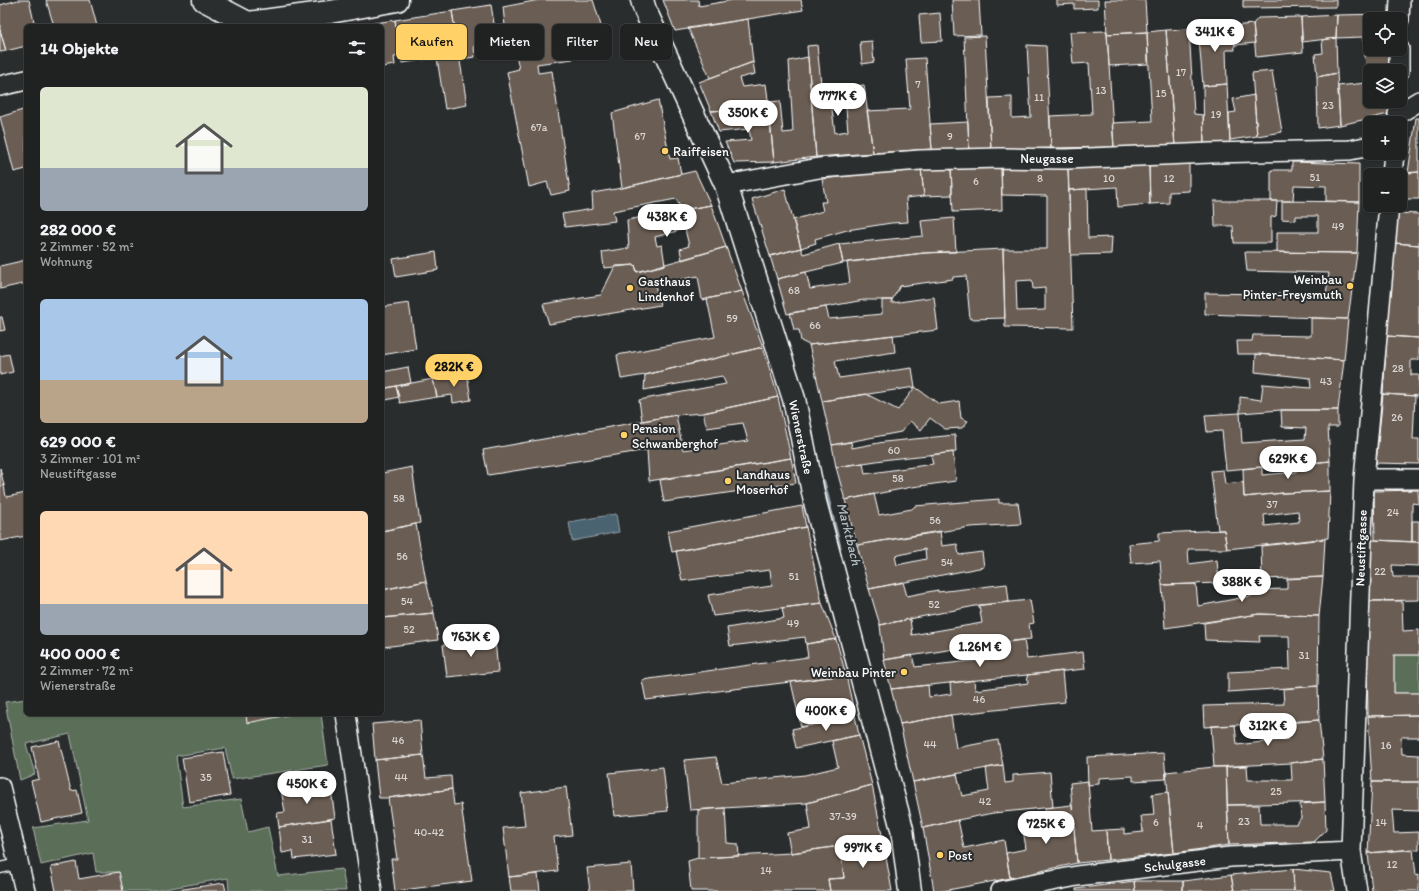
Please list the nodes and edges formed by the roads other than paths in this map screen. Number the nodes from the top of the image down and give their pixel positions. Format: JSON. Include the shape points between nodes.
{"nodes":[{"id":1,"x":204,"y":0,"type":"edge"},
{"id":2,"x":397,"y":0,"type":"edge"},
{"id":3,"x":642,"y":0,"type":"edge"},
{"id":4,"x":1400,"y":0,"type":"edge"},
{"id":5,"x":1399,"y":12,"type":"edge"},
{"id":6,"x":243,"y":24,"type":"edge"},
{"id":7,"x":252,"y":24,"type":"edge"},
{"id":8,"x":24,"y":80,"type":"edge"},
{"id":9,"x":0,"y":86,"type":"edge"},
{"id":10,"x":1419,"y":101,"type":"edge"},
{"id":11,"x":1398,"y":113,"type":"edge"},
{"id":12,"x":1363,"y":147,"type":"edge"},
{"id":13,"x":726,"y":185,"type":"junction"},
{"id":14,"x":1388,"y":212,"type":"edge"},
{"id":15,"x":1364,"y":479,"type":"junction"},
{"id":16,"x":1419,"y":480,"type":"edge"},
{"id":17,"x":346,"y":716,"type":"edge"},
{"id":18,"x":0,"y":787,"type":"edge"},
{"id":19,"x":1351,"y":851,"type":"junction"},
{"id":20,"x":18,"y":864,"type":"junction"},
{"id":21,"x":0,"y":868,"type":"edge"},
{"id":22,"x":25,"y":891,"type":"edge"},
{"id":23,"x":372,"y":891,"type":"edge"},
{"id":24,"x":910,"y":891,"type":"edge"},
{"id":25,"x":1001,"y":891,"type":"edge"},
{"id":26,"x":1357,"y":891,"type":"edge"}],
"edges":[{"from":1,"to":6,"type":"street"},
{"from":2,"to":7,"type":"street"},
{"from":3,"to":13,"type":"street","name":"Wienerstraße"},
{"from":4,"to":5,"type":"street"},
{"from":8,"to":9,"type":"street"},
{"from":10,"to":11,"type":"street"},
{"from":12,"to":13,"type":"street","name":"Neugasse","via":[[1350,150],[1066,159],[920,160],[819,168]]},
{"from":13,"to":24,"type":"street","name":"Wienerstraße","via":[[794,399],[815,502],[902,829]]},
{"from":14,"to":15,"type":"street","name":"Neustiftgasse"},
{"from":15,"to":16,"type":"street"},
{"from":15,"to":19,"type":"street","name":"Neustiftgasse"},
{"from":17,"to":23,"type":"street"},
{"from":18,"to":20,"type":"street"},
{"from":19,"to":25,"type":"street","name":"Schulgasse","via":[[1230,857],[1077,876]]},
{"from":19,"to":26,"type":"street","name":"Neustiftgasse"},
{"from":20,"to":21,"type":"lane"},
{"from":20,"to":22,"type":"street"}]}
